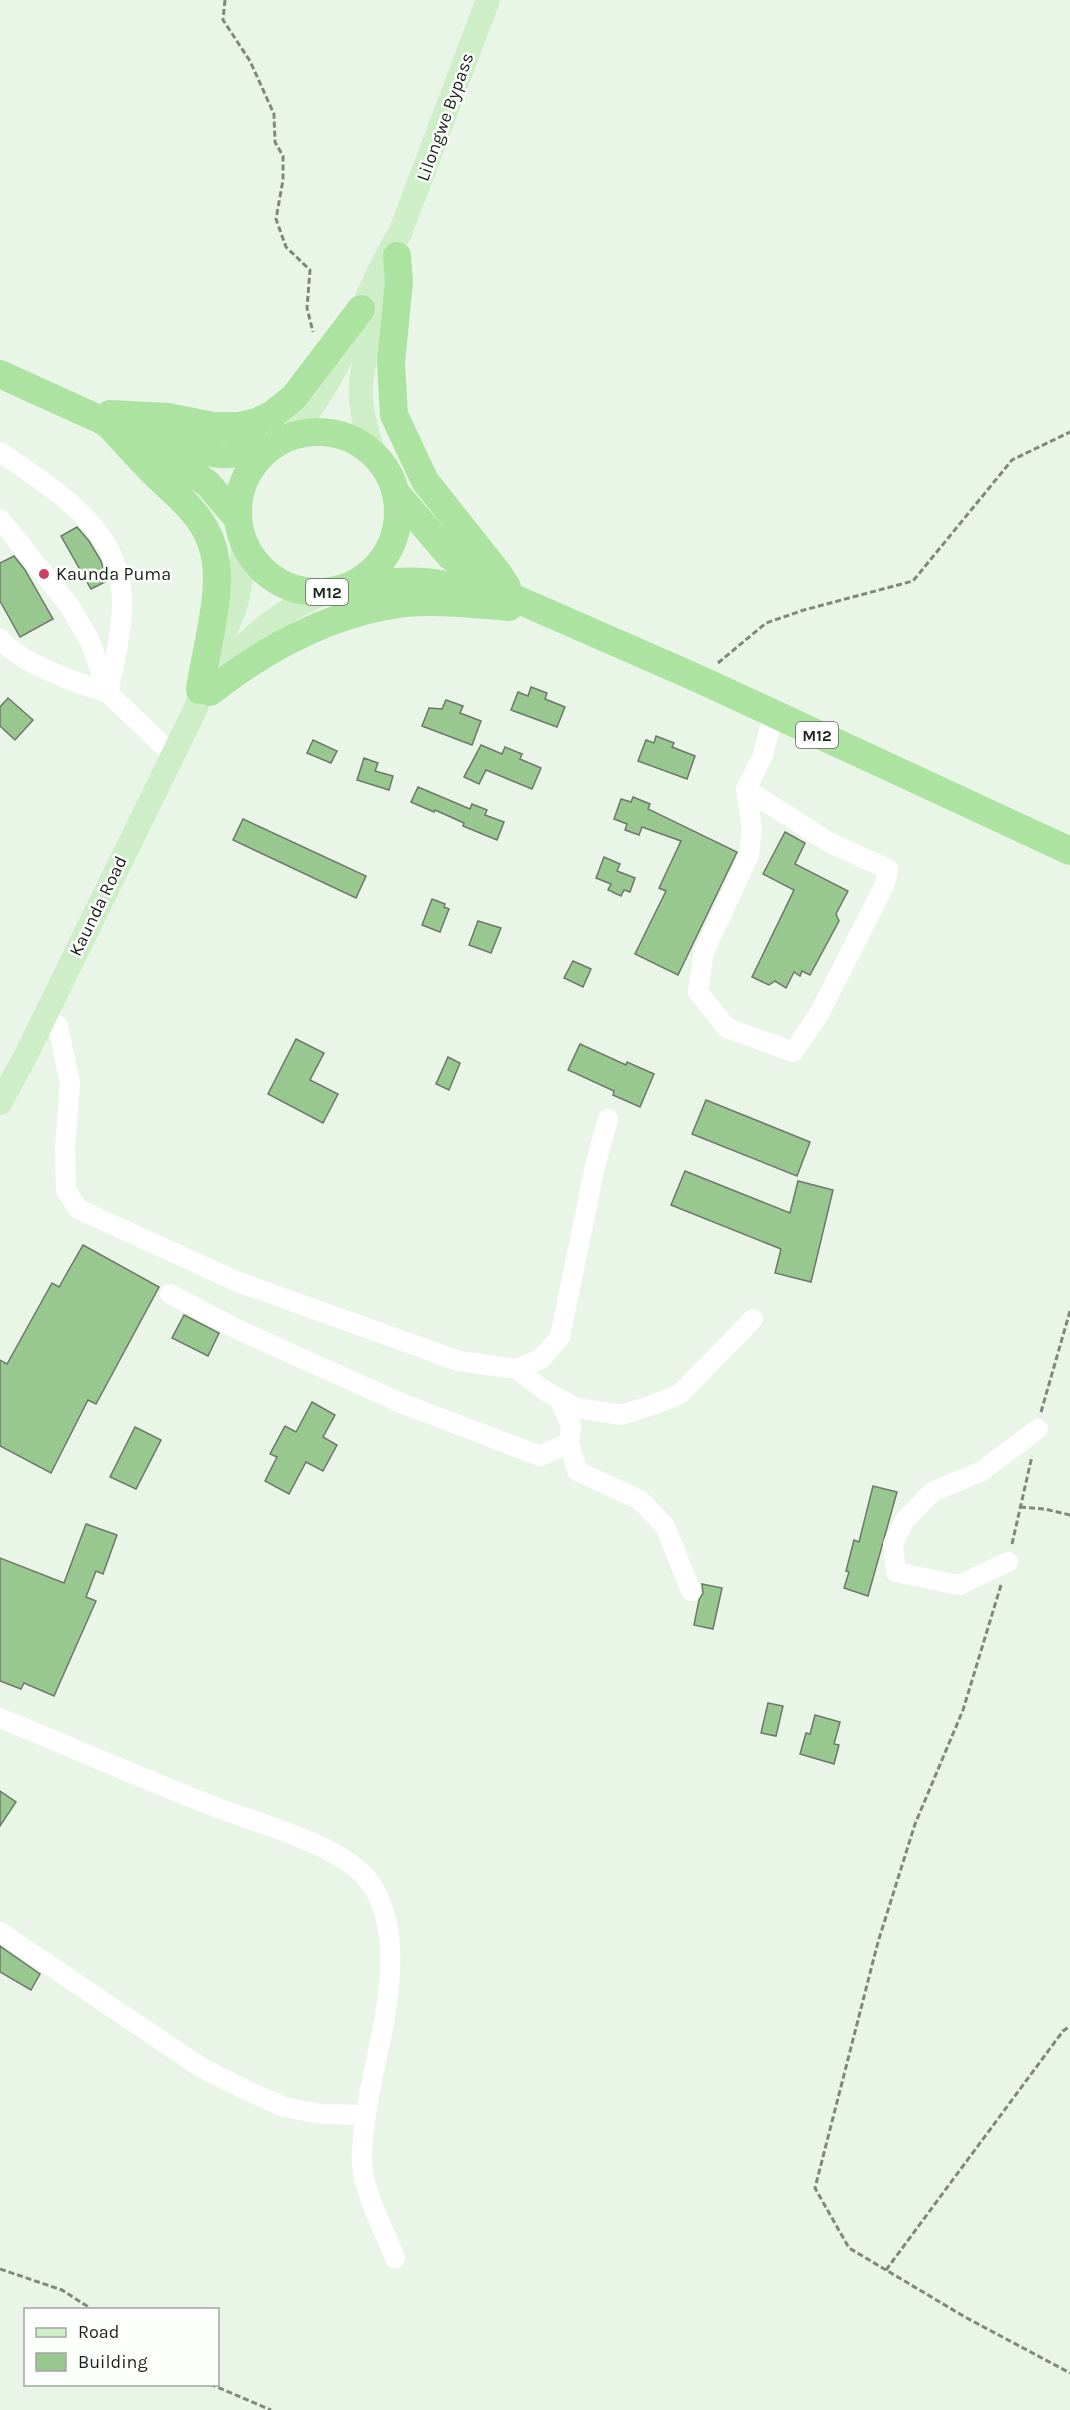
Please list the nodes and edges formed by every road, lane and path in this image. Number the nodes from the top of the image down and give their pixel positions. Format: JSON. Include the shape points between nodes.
{"nodes":[{"id":1,"x":225,"y":0,"type":"edge"},
{"id":2,"x":488,"y":0,"type":"edge"},
{"id":3,"x":398,"y":245,"type":"junction"},
{"id":4,"x":362,"y":309,"type":"junction"},
{"id":5,"x":326,"y":355,"type":"junction"},
{"id":6,"x":0,"y":374,"type":"edge"},
{"id":7,"x":106,"y":419,"type":"junction"},
{"id":8,"x":1070,"y":432,"type":"edge"},
{"id":9,"x":279,"y":443,"type":"junction"},
{"id":10,"x":0,"y":452,"type":"edge"},
{"id":11,"x":373,"y":453,"type":"junction"},
{"id":12,"x":397,"y":494,"type":"junction"},
{"id":13,"x":0,"y":519,"type":"edge"},
{"id":14,"x":240,"y":530,"type":"junction"},
{"id":15,"x":352,"y":585,"type":"junction"},
{"id":16,"x":324,"y":593,"type":"junction"},
{"id":17,"x":511,"y":603,"type":"junction"},
{"id":18,"x":0,"y":639,"type":"edge"},
{"id":19,"x":699,"y":679,"type":"junction"},
{"id":20,"x":108,"y":693,"type":"junction"},
{"id":21,"x":202,"y":697,"type":"junction"},
{"id":22,"x":773,"y":715,"type":"junction"},
{"id":23,"x":174,"y":755,"type":"junction"},
{"id":24,"x":746,"y":789,"type":"junction"},
{"id":25,"x":1070,"y":851,"type":"edge"},
{"id":26,"x":45,"y":1014,"type":"junction"},
{"id":27,"x":0,"y":1103,"type":"edge"},
{"id":28,"x":608,"y":1119,"type":"dead end"},
{"id":29,"x":170,"y":1294,"type":"dead end"},
{"id":30,"x":753,"y":1319,"type":"dead end"},
{"id":31,"x":517,"y":1369,"type":"junction"},
{"id":32,"x":559,"y":1399,"type":"junction"},
{"id":33,"x":1038,"y":1429,"type":"dead end"},
{"id":34,"x":569,"y":1443,"type":"junction"},
{"id":35,"x":540,"y":1456,"type":"junction"},
{"id":36,"x":577,"y":1471,"type":"junction"},
{"id":37,"x":1020,"y":1508,"type":"dead end"},
{"id":38,"x":1070,"y":1515,"type":"edge"},
{"id":39,"x":1008,"y":1562,"type":"dead end"},
{"id":40,"x":692,"y":1591,"type":"dead end"},
{"id":41,"x":0,"y":1718,"type":"edge"},
{"id":42,"x":915,"y":1824,"type":"dead end"},
{"id":43,"x":0,"y":1932,"type":"edge"},
{"id":44,"x":1070,"y":2026,"type":"edge"},
{"id":45,"x":365,"y":2115,"type":"junction"},
{"id":46,"x":395,"y":2258,"type":"dead end"},
{"id":47,"x":0,"y":2269,"type":"edge"},
{"id":48,"x":886,"y":2270,"type":"junction"},
{"id":49,"x":90,"y":2308,"type":"edge"},
{"id":50,"x":1070,"y":2373,"type":"edge"},
{"id":51,"x":212,"y":2386,"type":"edge"},
{"id":52,"x":271,"y":2410,"type":"edge"}],
"edges":[{"from":1,"to":5,"type":"path","via":[[223,20],[250,61],[274,114],[275,142],[284,156],[284,180],[276,219],[286,247],[310,270],[307,308],[318,348]]},
{"from":2,"to":3,"type":"main road","name":"Lilongwe Bypass"},
{"from":3,"to":4,"type":"main road","name":"Lilongwe Bypass","via":[[386,255]]},
{"from":3,"to":11,"type":"main road","name":"Lilongwe Bypass","via":[[361,385]]},
{"from":3,"to":17,"type":"highway","via":[[399,282],[391,363],[394,415],[425,481],[498,573]]},
{"from":4,"to":5,"type":"highway"},
{"from":4,"to":9,"type":"main road","name":"Lilongwe Bypass","via":[[323,390],[307,415]]},
{"from":5,"to":7,"type":"highway","via":[[294,397],[257,422],[213,426],[142,414]]},
{"from":6,"to":7,"type":"highway","number":"M12"},
{"from":7,"to":9,"type":"highway","number":"M12","via":[[218,454]]},
{"from":7,"to":14,"type":"highway","number":"M12","via":[[201,479]]},
{"from":7,"to":21,"type":"highway","via":[[194,510],[210,537],[216,587]]},
{"from":8,"to":19,"type":"path","via":[[1012,460],[913,581],[766,623]]},
{"from":9,"to":11,"type":"highway","number":"M12","via":[[310,432],[332,433],[354,440]]},
{"from":9,"to":14,"type":"highway","via":[[251,467],[240,492]]},
{"from":10,"to":20,"type":"street","via":[[73,504],[102,534],[118,569],[123,604]]},
{"from":11,"to":12,"type":"highway","number":"M12","via":[[388,472]]},
{"from":12,"to":15,"type":"highway","number":"M12","via":[[399,521],[391,548],[375,570]]},
{"from":12,"to":17,"type":"highway","number":"M12","via":[[450,556]]},
{"from":13,"to":20,"type":"street","via":[[69,605],[90,641]]},
{"from":14,"to":16,"type":"highway","number":"M12","via":[[255,563],[274,580],[298,590]]},
{"from":14,"to":21,"type":"main road","name":"Kaunda Road","via":[[242,565],[236,600]]},
{"from":15,"to":16,"type":"highway","number":"M12"},
{"from":15,"to":17,"type":"highway","number":"M12","via":[[436,583]]},
{"from":16,"to":21,"type":"main road","name":"Kaunda Road","via":[[267,623],[228,662]]},
{"from":17,"to":19,"type":"highway","number":"M12","via":[[563,618]]},
{"from":17,"to":21,"type":"highway","via":[[414,603],[344,616],[287,641]]},
{"from":18,"to":20,"type":"street","via":[[32,662],[66,679]]},
{"from":19,"to":22,"type":"highway","number":"M12"},
{"from":20,"to":23,"type":"street"},
{"from":21,"to":23,"type":"main road","name":"Kaunda Road"},
{"from":22,"to":24,"type":"street","via":[[763,755]]},
{"from":22,"to":25,"type":"highway","number":"M12"},
{"from":23,"to":26,"type":"main road","name":"Kaunda Road"},
{"from":24,"to":24,"type":"street","via":[[752,829],[749,855],[704,952],[698,992],[727,1028],[793,1052],[819,1014],[885,884],[888,869],[830,843]]},
{"from":26,"to":27,"type":"main road","name":"Kaunda Road"},
{"from":26,"to":31,"type":"street","via":[[58,1026],[70,1083],[66,1190],[78,1209],[238,1282],[459,1361]]},
{"from":28,"to":31,"type":"street","via":[[560,1337],[541,1359]]},
{"from":29,"to":35,"type":"street","via":[[241,1332],[401,1403]]},
{"from":30,"to":32,"type":"street","via":[[680,1394],[621,1415],[577,1408]]},
{"from":31,"to":32,"type":"street"},
{"from":32,"to":34,"type":"street","via":[[571,1426]]},
{"from":33,"to":39,"type":"street","via":[[980,1472],[932,1492],[905,1520],[893,1544],[896,1572],[959,1585]]},
{"from":34,"to":35,"type":"street"},
{"from":34,"to":36,"type":"street"},
{"from":35,"to":36,"type":"street"},
{"from":36,"to":40,"type":"street","via":[[640,1500],[665,1526]]},
{"from":37,"to":38,"type":"path"},
{"from":41,"to":45,"type":"street","via":[[316,1845],[354,1865],[370,1882],[381,1903],[389,1935],[390,1964],[385,2015]]},
{"from":42,"to":48,"type":"path","via":[[878,1942],[815,2188],[849,2248]]},
{"from":43,"to":45,"type":"street","via":[[202,2068],[284,2107],[321,2114]]},
{"from":44,"to":48,"type":"path"},
{"from":45,"to":46,"type":"street","via":[[361,2162]]},
{"from":47,"to":49,"type":"path","via":[[62,2290]]},
{"from":48,"to":50,"type":"path"},
{"from":51,"to":52,"type":"path"}]}
